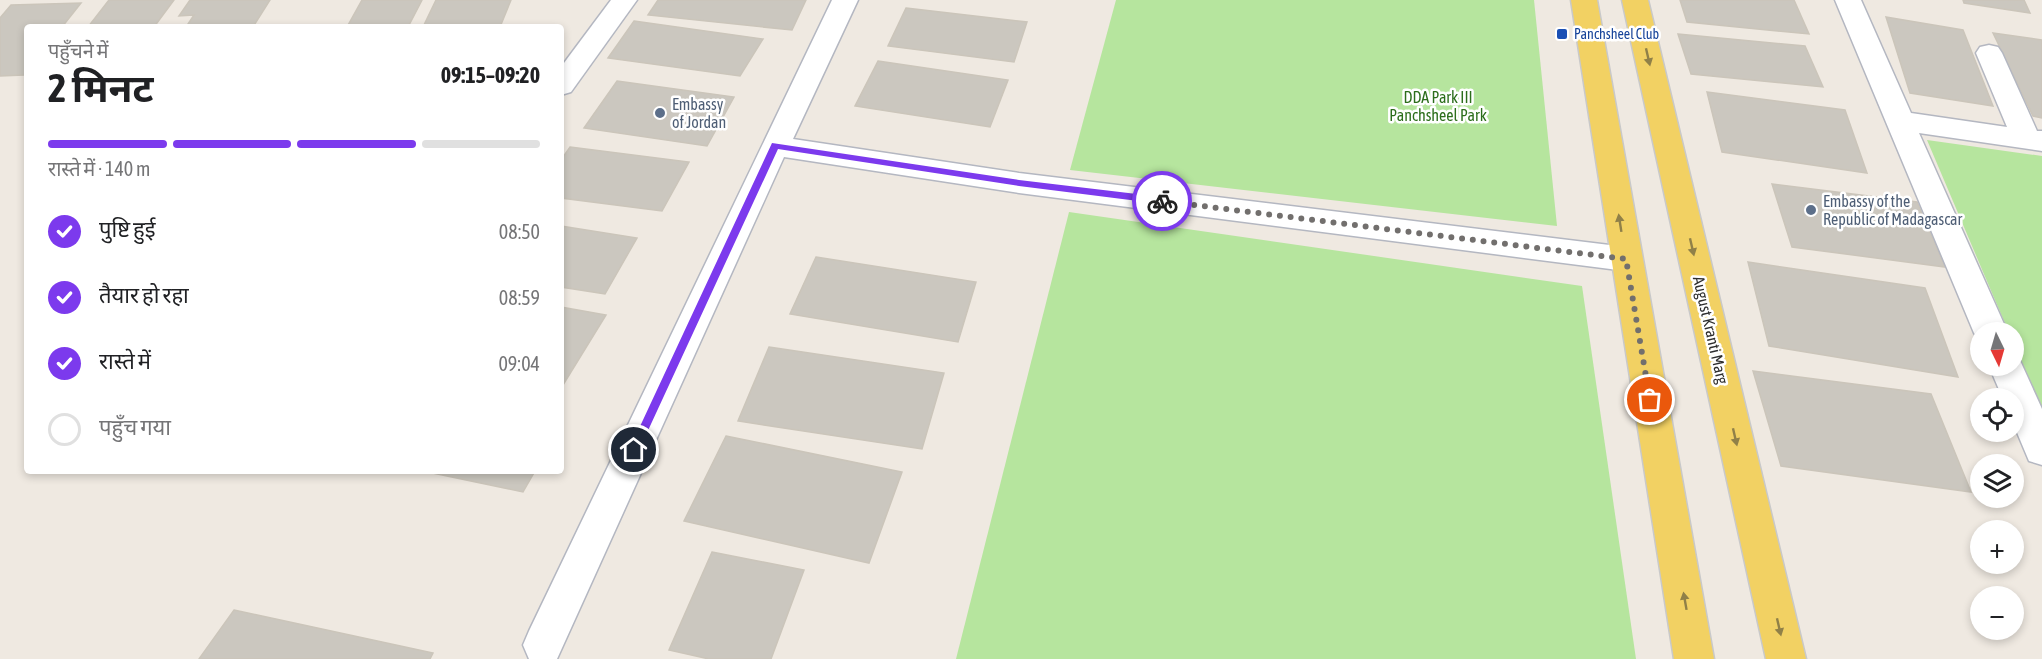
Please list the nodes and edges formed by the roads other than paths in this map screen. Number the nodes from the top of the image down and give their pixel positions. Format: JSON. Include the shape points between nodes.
{"nodes":[{"id":1,"x":624,"y":0,"type":"edge"},
{"id":2,"x":846,"y":0,"type":"edge"},
{"id":3,"x":1584,"y":0,"type":"edge"},
{"id":4,"x":1635,"y":0,"type":"edge"},
{"id":5,"x":1848,"y":0,"type":"edge"},
{"id":6,"x":1989,"y":53,"type":"dead end"},
{"id":7,"x":564,"y":82,"type":"edge"},
{"id":8,"x":1900,"y":121,"type":"junction"},
{"id":9,"x":2034,"y":139,"type":"edge"},
{"id":10,"x":775,"y":146,"type":"junction"},
{"id":11,"x":1626,"y":259,"type":"junction"},
{"id":12,"x":1986,"y":322,"type":"edge"},
{"id":13,"x":2010,"y":376,"type":"edge"},
{"id":14,"x":2042,"y":450,"type":"edge"},
{"id":15,"x":543,"y":645,"type":"dead end"},
{"id":16,"x":1694,"y":659,"type":"edge"},
{"id":17,"x":1786,"y":659,"type":"edge"}],
"edges":[{"from":1,"to":7,"type":"street"},
{"from":2,"to":10,"type":"street"},
{"from":11,"to":3,"type":"main road","one_way":true},
{"from":4,"to":17,"type":"main road","name":"August Kranti Marg","one_way":true},
{"from":5,"to":8,"type":"street"},
{"from":6,"to":9,"type":"street"},
{"from":8,"to":9,"type":"street"},
{"from":8,"to":12,"type":"street"},
{"from":10,"to":11,"type":"street","via":[[1019,183]]},
{"from":10,"to":15,"type":"street"},
{"from":16,"to":11,"type":"main road","one_way":true},
{"from":13,"to":14,"type":"street"}]}
